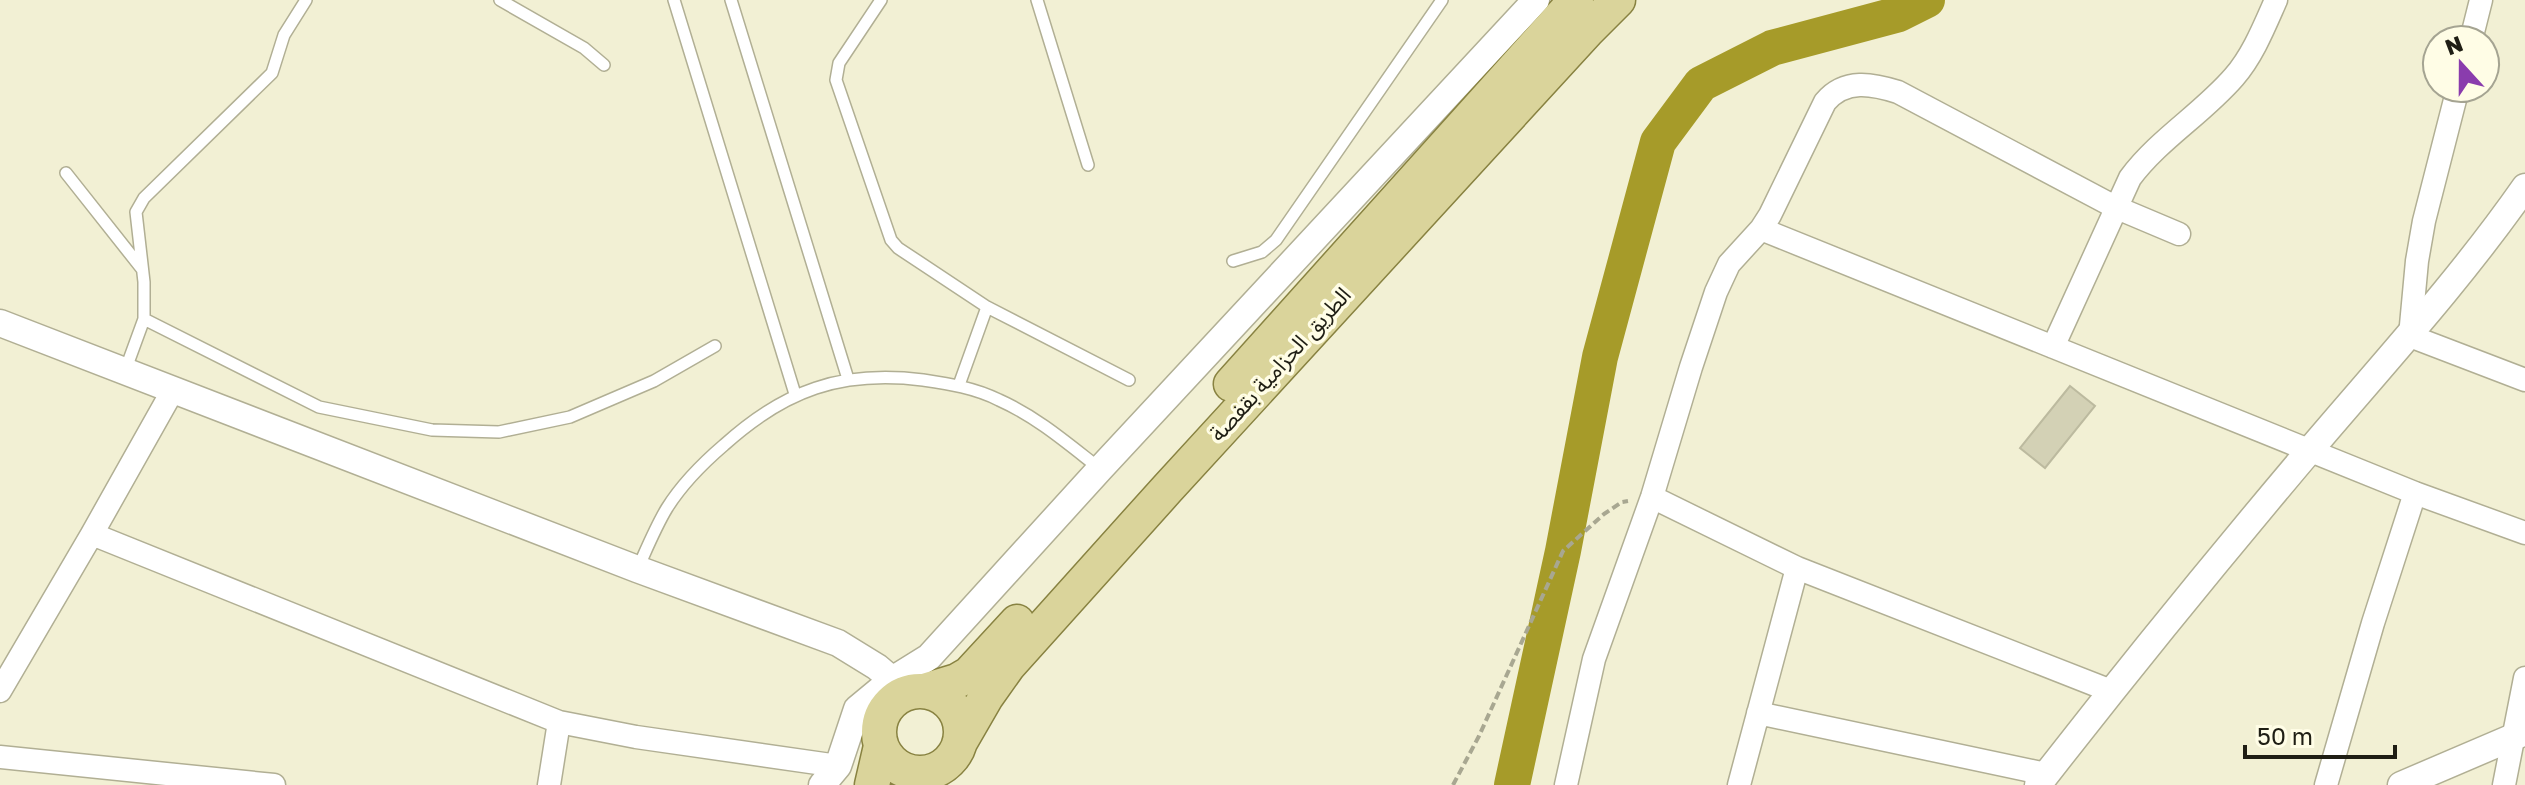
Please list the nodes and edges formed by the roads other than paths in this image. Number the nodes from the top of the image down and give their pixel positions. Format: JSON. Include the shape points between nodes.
{"nodes":[{"id":1,"x":306,"y":0,"type":"edge"},
{"id":2,"x":500,"y":0,"type":"edge"},
{"id":3,"x":674,"y":0,"type":"edge"},
{"id":4,"x":731,"y":0,"type":"edge"},
{"id":5,"x":881,"y":0,"type":"edge"},
{"id":6,"x":1037,"y":0,"type":"edge"},
{"id":7,"x":1442,"y":0,"type":"edge"},
{"id":8,"x":1536,"y":0,"type":"edge"},
{"id":9,"x":1576,"y":0,"type":"edge"},
{"id":10,"x":1618,"y":0,"type":"edge"},
{"id":11,"x":2276,"y":0,"type":"edge"},
{"id":12,"x":2481,"y":0,"type":"edge"},
{"id":13,"x":2475,"y":24,"type":"edge"},
{"id":14,"x":604,"y":65,"type":"dead end"},
{"id":15,"x":2454,"y":104,"type":"edge"},
{"id":16,"x":1088,"y":165,"type":"dead end"},
{"id":17,"x":66,"y":173,"type":"dead end"},
{"id":18,"x":2525,"y":187,"type":"edge"},
{"id":19,"x":2115,"y":207,"type":"junction"},
{"id":20,"x":1761,"y":229,"type":"junction"},
{"id":21,"x":2179,"y":234,"type":"dead end"},
{"id":22,"x":1233,"y":261,"type":"dead end"},
{"id":23,"x":143,"y":270,"type":"junction"},
{"id":24,"x":987,"y":307,"type":"junction"},
{"id":25,"x":144,"y":319,"type":"junction"},
{"id":26,"x":0,"y":323,"type":"edge"},
{"id":27,"x":2410,"y":336,"type":"junction"},
{"id":28,"x":715,"y":346,"type":"dead end"},
{"id":29,"x":2053,"y":347,"type":"junction"},
{"id":30,"x":125,"y":371,"type":"junction"},
{"id":31,"x":848,"y":379,"type":"junction"},
{"id":32,"x":1129,"y":380,"type":"dead end"},
{"id":33,"x":2525,"y":380,"type":"edge"},
{"id":34,"x":959,"y":385,"type":"junction"},
{"id":35,"x":173,"y":390,"type":"junction"},
{"id":36,"x":795,"y":394,"type":"junction"},
{"id":37,"x":2309,"y":450,"type":"junction"},
{"id":38,"x":1100,"y":469,"type":"junction"},
{"id":39,"x":2415,"y":493,"type":"junction"},
{"id":40,"x":1652,"y":497,"type":"junction"},
{"id":41,"x":2525,"y":533,"type":"edge"},
{"id":42,"x":92,"y":534,"type":"junction"},
{"id":43,"x":1797,"y":568,"type":"junction"},
{"id":44,"x":637,"y":569,"type":"junction"},
{"id":45,"x":6,"y":668,"type":"edge"},
{"id":46,"x":2525,"y":678,"type":"edge"},
{"id":47,"x":0,"y":691,"type":"edge"},
{"id":48,"x":2111,"y":691,"type":"junction"},
{"id":49,"x":896,"y":694,"type":"junction"},
{"id":50,"x":1758,"y":713,"type":"junction"},
{"id":51,"x":559,"y":722,"type":"junction"},
{"id":52,"x":2519,"y":735,"type":"edge"},
{"id":53,"x":960,"y":742,"type":"junction"},
{"id":54,"x":881,"y":746,"type":"junction"},
{"id":55,"x":0,"y":757,"type":"edge"},
{"id":56,"x":74,"y":775,"type":"edge"},
{"id":57,"x":830,"y":776,"type":"edge"},
{"id":58,"x":927,"y":778,"type":"edge"},
{"id":59,"x":2042,"y":780,"type":"edge"},
{"id":60,"x":274,"y":785,"type":"edge"},
{"id":61,"x":549,"y":785,"type":"edge"},
{"id":62,"x":872,"y":785,"type":"edge"},
{"id":63,"x":1566,"y":785,"type":"edge"},
{"id":64,"x":1739,"y":785,"type":"edge"},
{"id":65,"x":2326,"y":785,"type":"edge"},
{"id":66,"x":2401,"y":785,"type":"edge"},
{"id":67,"x":2504,"y":785,"type":"edge"}],
"edges":[{"from":1,"to":23,"type":"lane","via":[[284,35],[272,73],[144,198],[136,212]]},
{"from":2,"to":14,"type":"lane"},
{"from":3,"to":36,"type":"lane"},
{"from":4,"to":31,"type":"lane"},
{"from":5,"to":24,"type":"lane","via":[[839,63],[836,80],[844,110],[891,240]]},
{"from":6,"to":16,"type":"lane"},
{"from":7,"to":22,"type":"lane","via":[[1276,240],[1262,252]]},
{"from":8,"to":38,"type":"street"},
{"from":9,"to":49,"type":"main road","name":"الطريق الحزامية بقفصة","via":[[969,674]]},
{"from":10,"to":53,"type":"main road","name":"الطريق الحزامية بقفصة","via":[[1008,666]]},
{"from":11,"to":19,"type":"street","via":[[2235,76],[2138,167]]},
{"from":12,"to":13,"type":"street"},
{"from":15,"to":27,"type":"street","via":[[2424,221]]},
{"from":17,"to":23,"type":"lane"},
{"from":18,"to":27,"type":"street"},
{"from":19,"to":20,"type":"street","via":[[1898,92],[1859,85],[1842,87],[1825,102]]},
{"from":19,"to":21,"type":"street"},
{"from":19,"to":29,"type":"street"},
{"from":20,"to":29,"type":"street"},
{"from":20,"to":40,"type":"street","via":[[1729,264],[1716,292]]},
{"from":23,"to":25,"type":"lane"},
{"from":24,"to":32,"type":"lane"},
{"from":24,"to":34,"type":"lane"},
{"from":25,"to":28,"type":"lane","via":[[319,407],[432,430],[499,432],[570,417],[654,381]]},
{"from":25,"to":30,"type":"lane"},
{"from":26,"to":30,"type":"street"},
{"from":27,"to":33,"type":"street"},
{"from":27,"to":37,"type":"street"},
{"from":29,"to":37,"type":"street"},
{"from":30,"to":35,"type":"street"},
{"from":31,"to":34,"type":"lane"},
{"from":31,"to":36,"type":"lane"},
{"from":34,"to":38,"type":"lane","via":[[1043,423]]},
{"from":35,"to":42,"type":"street"},
{"from":35,"to":44,"type":"street"},
{"from":36,"to":44,"type":"lane","via":[[751,421],[701,465],[667,508]]},
{"from":37,"to":39,"type":"street"},
{"from":37,"to":48,"type":"street"},
{"from":38,"to":49,"type":"street"},
{"from":39,"to":41,"type":"street"},
{"from":39,"to":65,"type":"street"},
{"from":40,"to":43,"type":"street"},
{"from":40,"to":63,"type":"street","via":[[1594,659]]},
{"from":42,"to":45,"type":"street"},
{"from":42,"to":51,"type":"street"},
{"from":43,"to":48,"type":"street"},
{"from":43,"to":50,"type":"street"},
{"from":44,"to":49,"type":"street","via":[[838,643]]},
{"from":45,"to":47,"type":"street"},
{"from":46,"to":52,"type":"street"},
{"from":48,"to":59,"type":"street"},
{"from":49,"to":53,"type":"main road","via":[[945,700],[961,730]]},
{"from":49,"to":54,"type":"main road","via":[[880,722]]},
{"from":49,"to":57,"type":"street","via":[[857,709]]},
{"from":50,"to":59,"type":"street"},
{"from":50,"to":64,"type":"street"},
{"from":51,"to":57,"type":"street"},
{"from":51,"to":61,"type":"street"},
{"from":52,"to":66,"type":"street"},
{"from":52,"to":67,"type":"street"},
{"from":53,"to":58,"type":"main road","via":[[948,762]]},
{"from":54,"to":58,"type":"main road","via":[[894,764]]},
{"from":54,"to":62,"type":"main road"},
{"from":55,"to":56,"type":"street"},
{"from":56,"to":60,"type":"street"}]}
